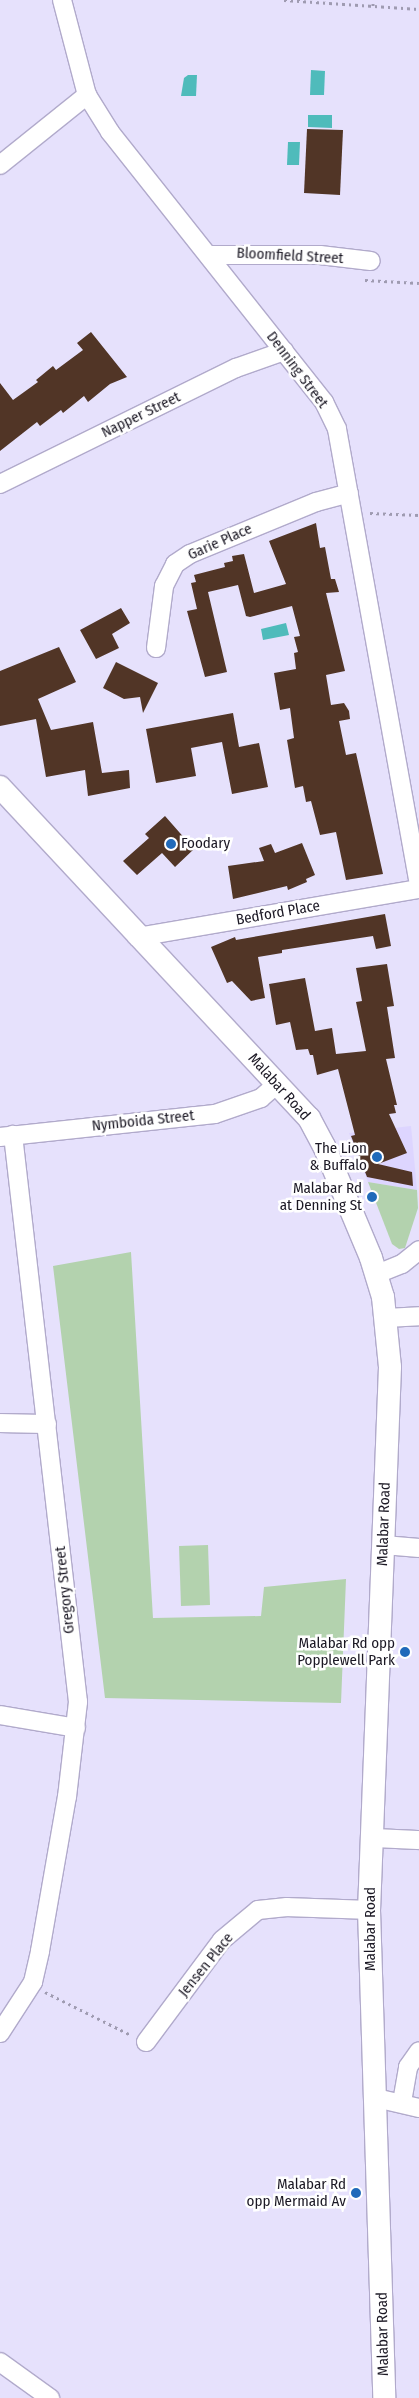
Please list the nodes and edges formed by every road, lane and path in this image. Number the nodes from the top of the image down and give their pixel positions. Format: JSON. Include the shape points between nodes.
{"nodes":[{"id":1,"x":62,"y":0,"type":"edge"},
{"id":2,"x":284,"y":0,"type":"edge"},
{"id":3,"x":373,"y":0,"type":"edge"},
{"id":4,"x":308,"y":1,"type":"edge"},
{"id":5,"x":373,"y":6,"type":"junction"},
{"id":6,"x":419,"y":9,"type":"edge"},
{"id":7,"x":87,"y":95,"type":"junction"},
{"id":8,"x":0,"y":165,"type":"edge"},
{"id":9,"x":208,"y":255,"type":"junction"},
{"id":10,"x":371,"y":262,"type":"dead end"},
{"id":11,"x":365,"y":280,"type":"dead end"},
{"id":12,"x":419,"y":284,"type":"edge"},
{"id":13,"x":284,"y":351,"type":"junction"},
{"id":14,"x":0,"y":484,"type":"edge"},
{"id":15,"x":349,"y":493,"type":"junction"},
{"id":16,"x":353,"y":512,"type":"junction"},
{"id":17,"x":419,"y":515,"type":"edge"},
{"id":18,"x":156,"y":648,"type":"dead end"},
{"id":19,"x":0,"y":787,"type":"edge"},
{"id":20,"x":411,"y":790,"type":"edge"},
{"id":21,"x":419,"y":884,"type":"edge"},
{"id":22,"x":419,"y":889,"type":"edge"},
{"id":23,"x":137,"y":937,"type":"junction"},
{"id":24,"x":278,"y":1083,"type":"junction"},
{"id":25,"x":6,"y":1136,"type":"edge"},
{"id":26,"x":419,"y":1250,"type":"edge"},
{"id":27,"x":377,"y":1274,"type":"junction"},
{"id":28,"x":419,"y":1316,"type":"edge"},
{"id":29,"x":386,"y":1318,"type":"junction"},
{"id":30,"x":0,"y":1423,"type":"edge"},
{"id":31,"x":47,"y":1424,"type":"junction"},
{"id":32,"x":384,"y":1545,"type":"junction"},
{"id":33,"x":419,"y":1548,"type":"edge"},
{"id":34,"x":0,"y":1715,"type":"edge"},
{"id":35,"x":76,"y":1728,"type":"junction"},
{"id":36,"x":374,"y":1838,"type":"junction"},
{"id":37,"x":419,"y":1840,"type":"edge"},
{"id":38,"x":369,"y":1910,"type":"junction"},
{"id":39,"x":56,"y":1998,"type":"dead end"},
{"id":40,"x":119,"y":2029,"type":"dead end"},
{"id":41,"x":0,"y":2033,"type":"edge"},
{"id":42,"x":146,"y":2042,"type":"dead end"},
{"id":43,"x":419,"y":2051,"type":"edge"},
{"id":44,"x":376,"y":2098,"type":"junction"},
{"id":45,"x":402,"y":2102,"type":"junction"},
{"id":46,"x":419,"y":2108,"type":"edge"},
{"id":47,"x":0,"y":2362,"type":"edge"},
{"id":48,"x":45,"y":2397,"type":"edge"},
{"id":49,"x":384,"y":2398,"type":"edge"}],
"edges":[{"from":1,"to":7,"type":"street","name":"Denning Street"},
{"from":2,"to":4,"type":"path"},
{"from":3,"to":5,"type":"path"},
{"from":4,"to":5,"type":"path"},
{"from":5,"to":6,"type":"path"},
{"from":7,"to":8,"type":"street"},
{"from":7,"to":9,"type":"street","name":"Denning Street","via":[[110,132]]},
{"from":9,"to":10,"type":"street","name":"Bloomfield Street","via":[[320,254]]},
{"from":9,"to":13,"type":"street","name":"Denning Street"},
{"from":11,"to":12,"type":"path"},
{"from":13,"to":14,"type":"street","name":"Napper Street","via":[[236,368]]},
{"from":13,"to":15,"type":"street","name":"Denning Street","via":[[324,402],[338,429]]},
{"from":15,"to":16,"type":"street","name":"Denning Street"},
{"from":15,"to":18,"type":"street","name":"Garie Place","via":[[316,502],[190,554],[175,564],[164,586]]},
{"from":16,"to":17,"type":"path"},
{"from":16,"to":20,"type":"street","name":"Denning Street"},
{"from":19,"to":23,"type":"main road","name":"Malabar Road"},
{"from":20,"to":21,"type":"street","name":"Denning Street"},
{"from":22,"to":23,"type":"street","name":"Bedford Place"},
{"from":23,"to":24,"type":"main road","name":"Malabar Road"},
{"from":24,"to":25,"type":"street","name":"Nymboida Street","via":[[261,1098],[215,1114]]},
{"from":24,"to":27,"type":"main road","name":"Malabar Road","via":[[309,1118],[324,1146]]},
{"from":25,"to":31,"type":"street","name":"Gregory Street"},
{"from":26,"to":27,"type":"street","via":[[402,1264]]},
{"from":27,"to":29,"type":"main road","name":"Malabar Road"},
{"from":28,"to":29,"type":"street"},
{"from":29,"to":32,"type":"main road","name":"Malabar Road","via":[[390,1367]]},
{"from":30,"to":31,"type":"street"},
{"from":31,"to":35,"type":"street","name":"Gregory Street","via":[[78,1702]]},
{"from":32,"to":33,"type":"street"},
{"from":32,"to":36,"type":"main road","name":"Malabar Road"},
{"from":34,"to":35,"type":"street"},
{"from":35,"to":41,"type":"street","name":"Gregory Street","via":[[64,1817],[32,1982]]},
{"from":36,"to":37,"type":"street"},
{"from":36,"to":38,"type":"main road","name":"Malabar Road"},
{"from":38,"to":42,"type":"street","name":"Jensen Place","via":[[286,1907],[258,1910],[222,1940]]},
{"from":38,"to":44,"type":"main road","name":"Malabar Road"},
{"from":39,"to":40,"type":"path"},
{"from":43,"to":45,"type":"street","via":[[408,2067]]},
{"from":44,"to":45,"type":"street"},
{"from":44,"to":49,"type":"main road","name":"Malabar Road"},
{"from":45,"to":46,"type":"street"},
{"from":47,"to":48,"type":"street"}]}
